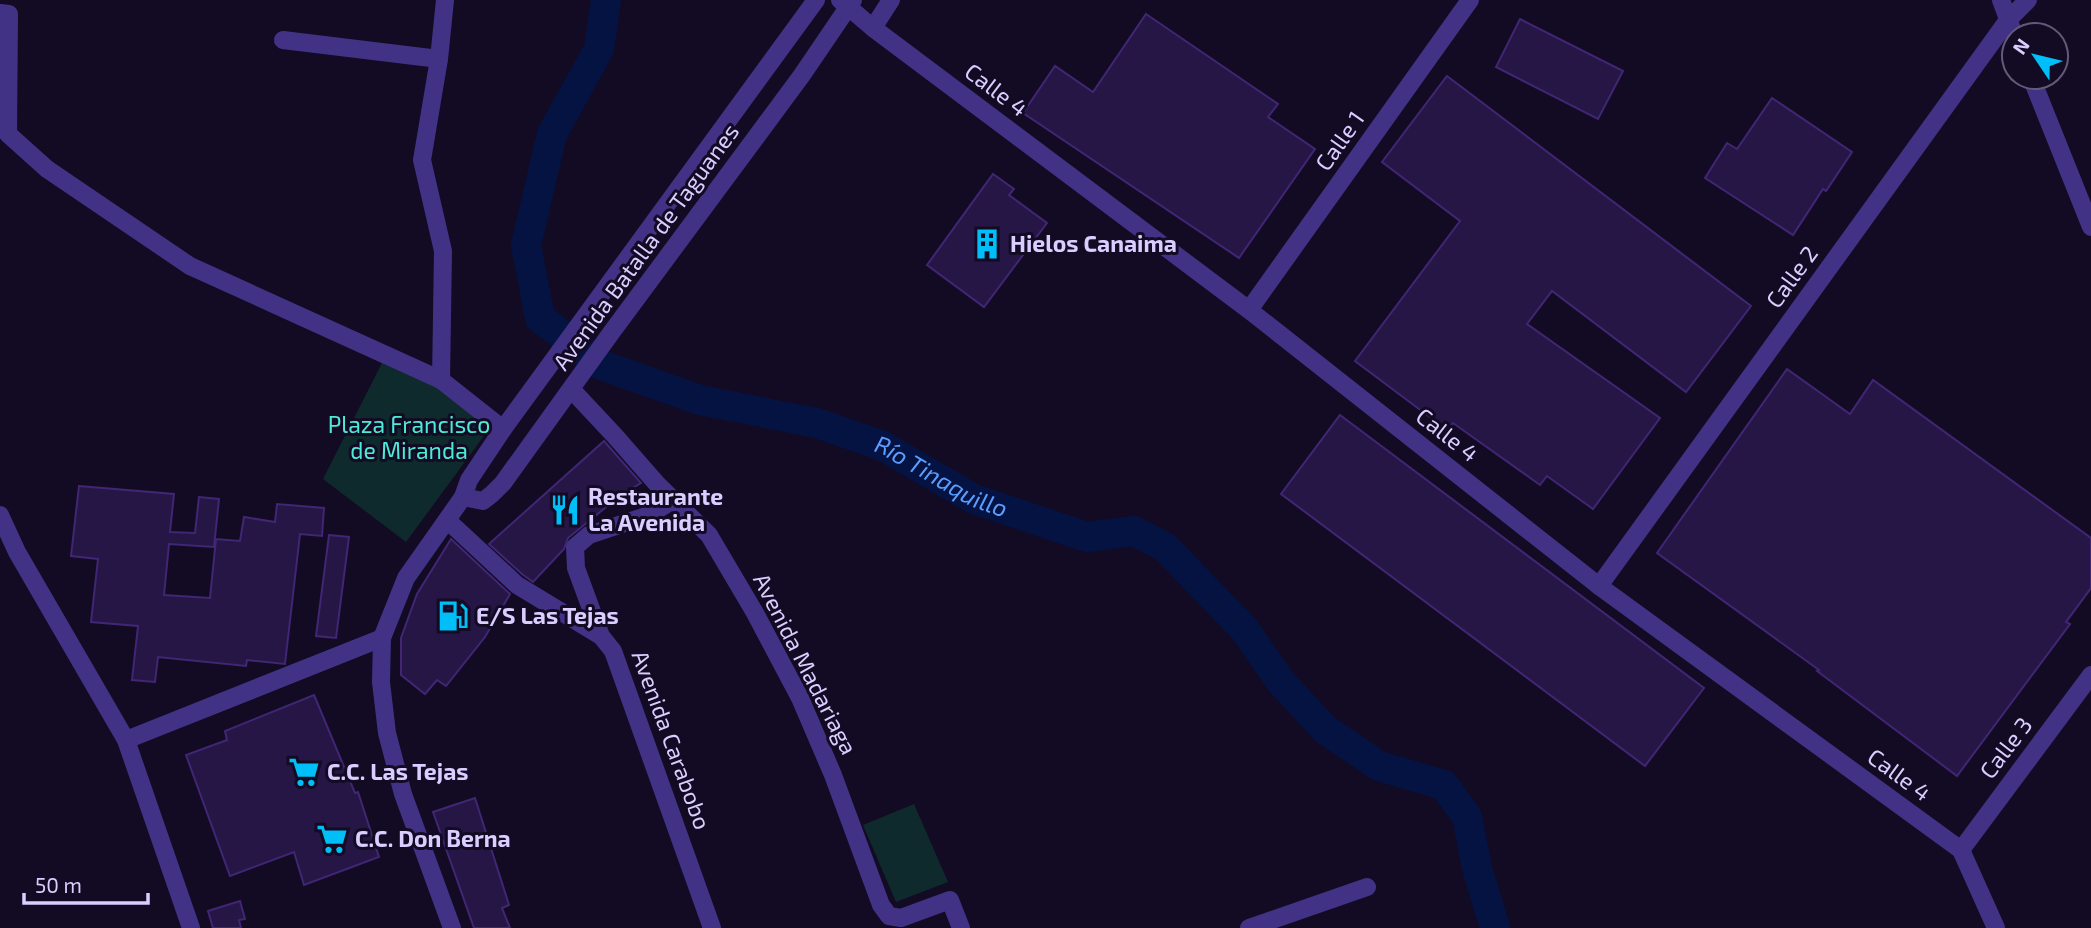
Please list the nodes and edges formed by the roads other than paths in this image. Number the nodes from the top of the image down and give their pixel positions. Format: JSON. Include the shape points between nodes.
{"nodes":[{"id":1,"x":445,"y":0,"type":"edge"},
{"id":2,"x":816,"y":0,"type":"edge"},
{"id":3,"x":891,"y":0,"type":"edge"},
{"id":4,"x":1470,"y":0,"type":"edge"},
{"id":5,"x":2001,"y":0,"type":"edge"},
{"id":6,"x":2028,"y":0,"type":"edge"},
{"id":7,"x":847,"y":2,"type":"edge"},
{"id":8,"x":0,"y":13,"type":"edge"},
{"id":9,"x":2009,"y":21,"type":"edge"},
{"id":10,"x":2015,"y":21,"type":"edge"},
{"id":11,"x":873,"y":29,"type":"junction"},
{"id":12,"x":283,"y":40,"type":"dead end"},
{"id":13,"x":2000,"y":42,"type":"edge"},
{"id":14,"x":439,"y":59,"type":"junction"},
{"id":15,"x":2037,"y":91,"type":"edge"},
{"id":16,"x":2091,"y":227,"type":"edge"},
{"id":17,"x":1250,"y":310,"type":"junction"},
{"id":18,"x":441,"y":380,"type":"junction"},
{"id":19,"x":575,"y":384,"type":"junction"},
{"id":20,"x":503,"y":429,"type":"junction"},
{"id":21,"x":463,"y":498,"type":"junction"},
{"id":22,"x":673,"y":500,"type":"junction"},
{"id":23,"x":0,"y":515,"type":"edge"},
{"id":24,"x":447,"y":520,"type":"junction"},
{"id":25,"x":17,"y":552,"type":"junction"},
{"id":26,"x":0,"y":560,"type":"edge"},
{"id":27,"x":1599,"y":586,"type":"junction"},
{"id":28,"x":601,"y":636,"type":"junction"},
{"id":29,"x":382,"y":638,"type":"junction"},
{"id":30,"x":2091,"y":675,"type":"edge"},
{"id":31,"x":126,"y":740,"type":"junction"},
{"id":32,"x":1961,"y":850,"type":"junction"},
{"id":33,"x":1367,"y":887,"type":"dead end"},
{"id":34,"x":1296,"y":921,"type":"edge"},
{"id":35,"x":191,"y":928,"type":"edge"},
{"id":36,"x":452,"y":928,"type":"edge"},
{"id":37,"x":712,"y":928,"type":"edge"},
{"id":38,"x":961,"y":928,"type":"edge"},
{"id":39,"x":1249,"y":928,"type":"edge"},
{"id":40,"x":1996,"y":928,"type":"edge"}],
"edges":[{"from":1,"to":14,"type":"street"},
{"from":2,"to":20,"type":"street","name":"Avenida Batalla de Taguanes"},
{"from":3,"to":11,"type":"street"},
{"from":4,"to":17,"type":"street","name":"Calle 1"},
{"from":5,"to":9,"type":"street"},
{"from":6,"to":10,"type":"street","name":"Calle 2"},
{"from":7,"to":11,"type":"street","name":"Calle 4"},
{"from":7,"to":19,"type":"street","name":"Avenida Batalla de Taguanes","via":[[802,75]]},
{"from":8,"to":18,"type":"street","via":[[9,13],[8,134],[47,169],[190,266]]},
{"from":11,"to":17,"type":"street","name":"Calle 4"},
{"from":12,"to":14,"type":"street"},
{"from":13,"to":27,"type":"street","name":"Calle 2"},
{"from":14,"to":18,"type":"street","via":[[422,160],[443,251]]},
{"from":15,"to":16,"type":"street"},
{"from":17,"to":27,"type":"street","name":"Calle 4"},
{"from":18,"to":20,"type":"street"},
{"from":19,"to":21,"type":"street","name":"Avenida Batalla de Taguanes","via":[[503,483],[483,501]]},
{"from":19,"to":22,"type":"street","name":"Avenida Madariaga"},
{"from":20,"to":21,"type":"street","name":"Avenida Batalla de Taguanes","via":[[469,480]]},
{"from":21,"to":24,"type":"street","name":"Avenida Batalla de Taguanes"},
{"from":22,"to":28,"type":"street","via":[[649,514],[589,535],[575,548],[576,568]]},
{"from":22,"to":38,"type":"street","name":"Avenida Madariaga","via":[[709,535],[800,698],[881,905],[889,916],[901,918],[950,900]]},
{"from":23,"to":25,"type":"street"},
{"from":24,"to":28,"type":"street","name":"Avenida Carabobo","via":[[517,585]]},
{"from":24,"to":29,"type":"street","name":"Avenida Batalla de Taguanes","via":[[406,578]]},
{"from":25,"to":26,"type":"street"},
{"from":25,"to":31,"type":"street"},
{"from":27,"to":32,"type":"street","name":"Calle 4"},
{"from":28,"to":37,"type":"street","name":"Avenida Carabobo","via":[[613,651]]},
{"from":29,"to":31,"type":"street"},
{"from":29,"to":36,"type":"street","via":[[387,733],[403,793]]},
{"from":30,"to":32,"type":"street","name":"Calle 3"},
{"from":31,"to":35,"type":"street"},
{"from":32,"to":40,"type":"street","name":"Calle 4"},
{"from":33,"to":34,"type":"street"},
{"from":34,"to":39,"type":"street"}]}
